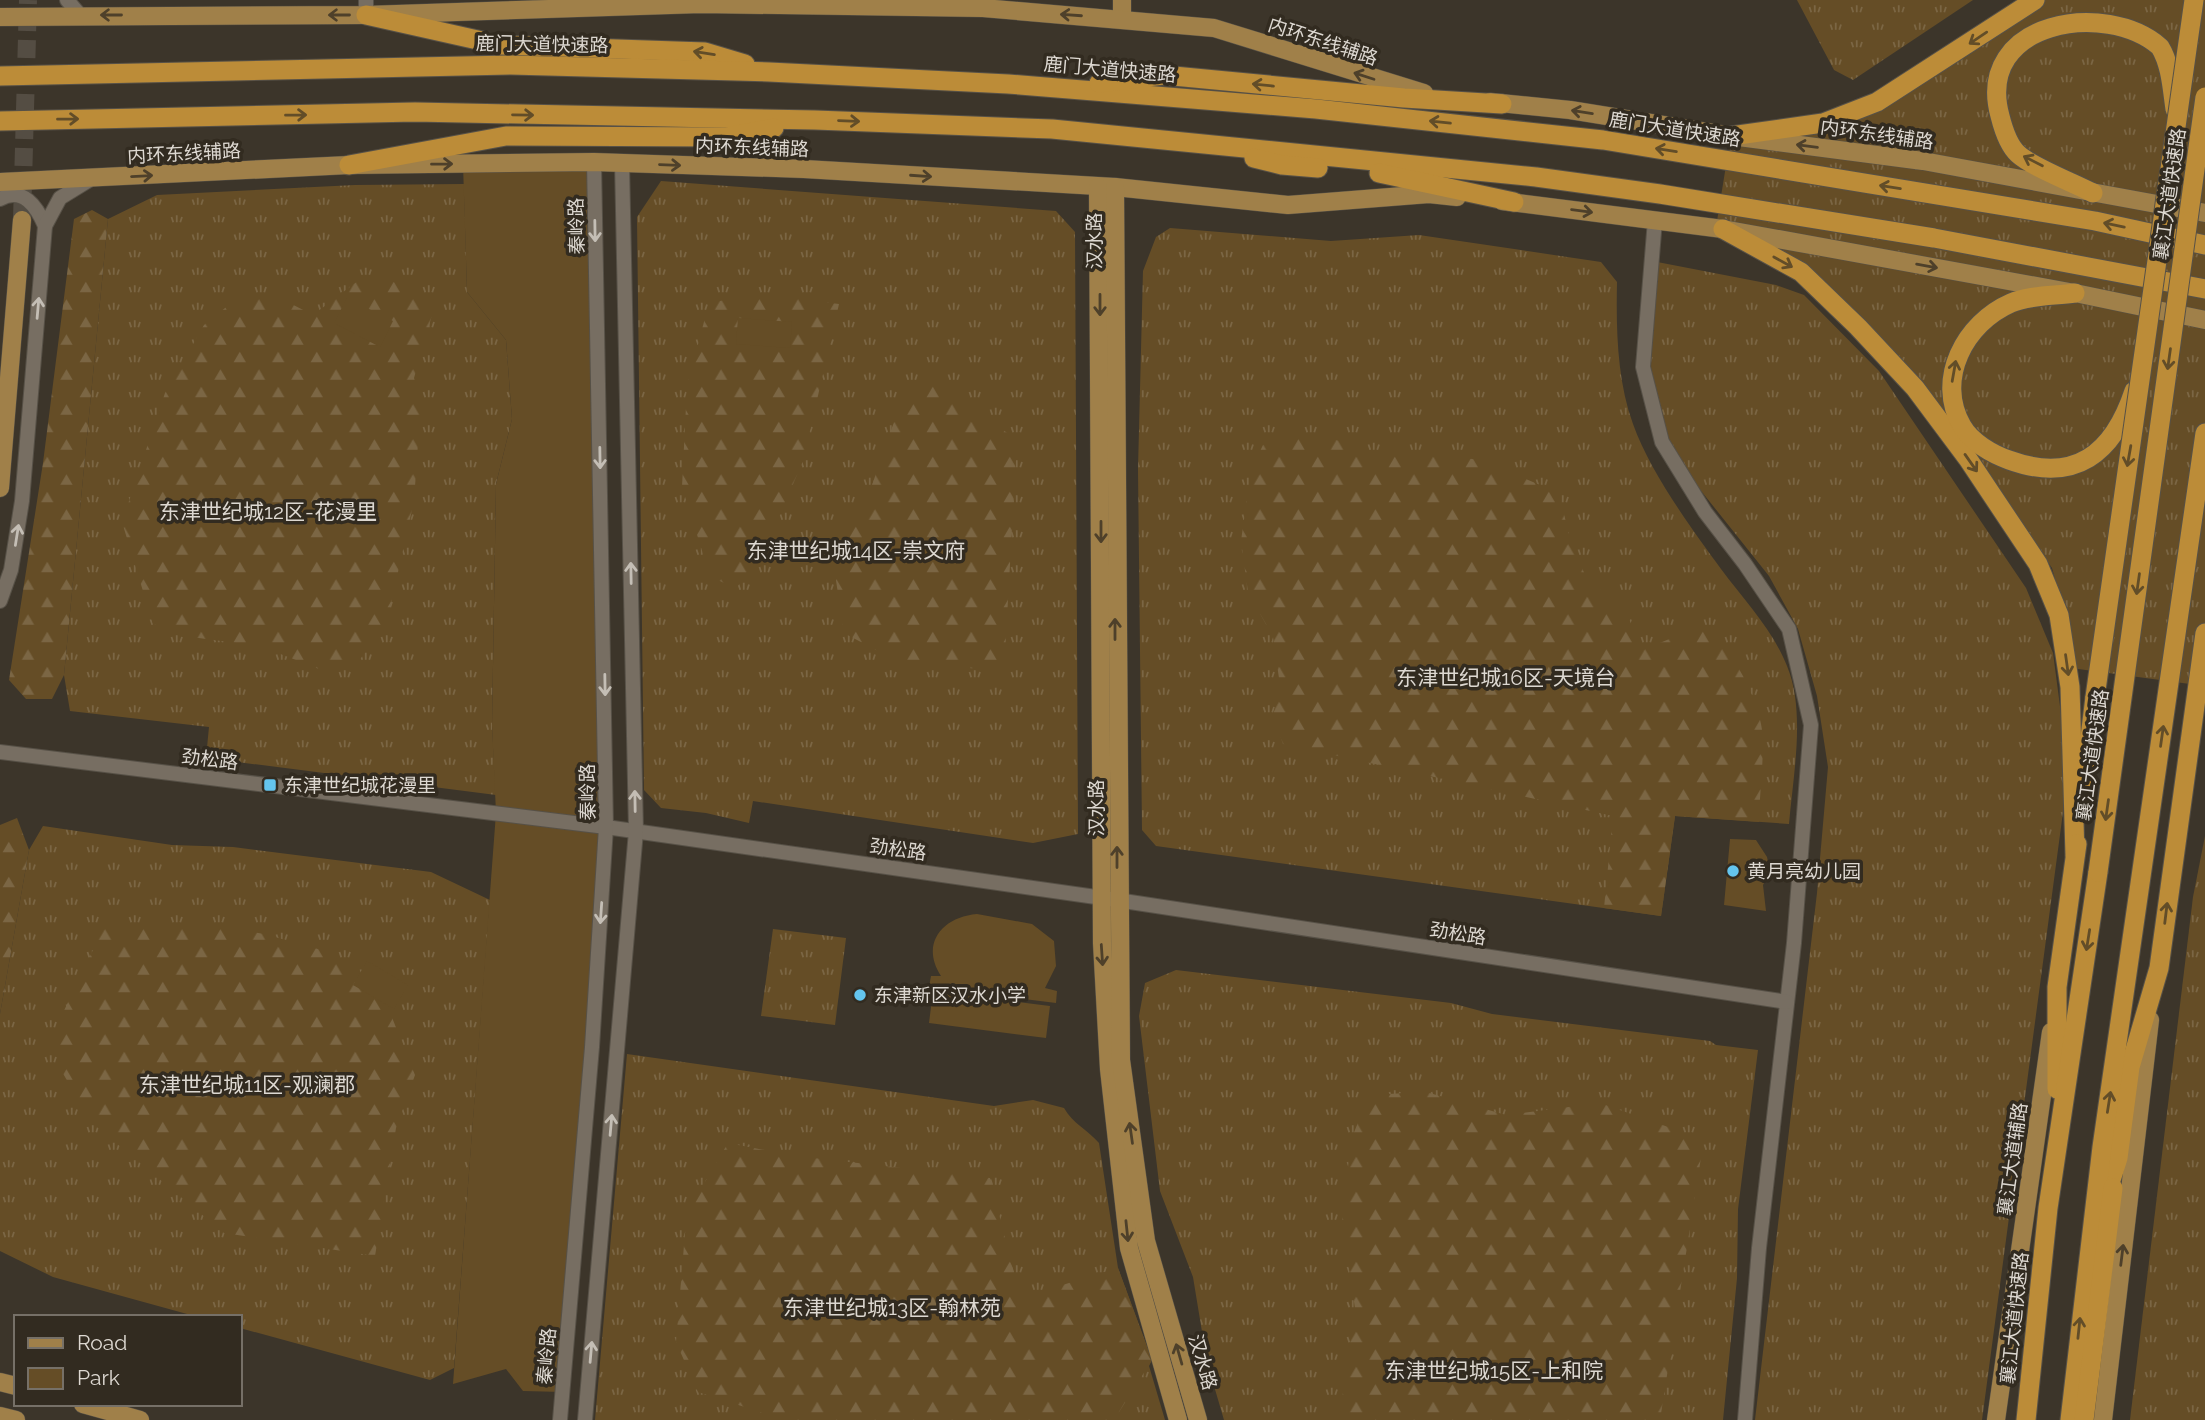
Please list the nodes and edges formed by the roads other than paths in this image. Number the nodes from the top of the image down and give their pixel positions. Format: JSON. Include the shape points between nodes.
{"nodes":[{"id":1,"x":67,"y":0,"type":"edge"},
{"id":2,"x":1122,"y":0,"type":"edge"},
{"id":3,"x":2035,"y":0,"type":"edge"},
{"id":4,"x":2194,"y":0,"type":"edge"},
{"id":5,"x":366,"y":7,"type":"edge"},
{"id":6,"x":1099,"y":8,"type":"edge"},
{"id":7,"x":80,"y":15,"type":"junction"},
{"id":8,"x":0,"y":17,"type":"edge"},
{"id":9,"x":1122,"y":19,"type":"junction"},
{"id":10,"x":769,"y":72,"type":"junction"},
{"id":11,"x":0,"y":76,"type":"edge"},
{"id":12,"x":1064,"y":88,"type":"junction"},
{"id":13,"x":2205,"y":97,"type":"edge"},
{"id":14,"x":1502,"y":104,"type":"junction"},
{"id":15,"x":815,"y":120,"type":"junction"},
{"id":16,"x":0,"y":121,"type":"edge"},
{"id":17,"x":2176,"y":124,"type":"junction"},
{"id":18,"x":1731,"y":136,"type":"junction"},
{"id":19,"x":1196,"y":143,"type":"junction"},
{"id":20,"x":594,"y":162,"type":"junction"},
{"id":21,"x":622,"y":163,"type":"junction"},
{"id":22,"x":349,"y":165,"type":"junction"},
{"id":23,"x":91,"y":179,"type":"junction"},
{"id":24,"x":0,"y":182,"type":"edge"},
{"id":25,"x":1106,"y":187,"type":"junction"},
{"id":26,"x":2094,"y":193,"type":"junction"},
{"id":27,"x":0,"y":199,"type":"edge"},
{"id":28,"x":1514,"y":202,"type":"junction"},
{"id":29,"x":2205,"y":213,"type":"edge"},
{"id":30,"x":22,"y":220,"type":"tunnel mouth"},
{"id":31,"x":1655,"y":220,"type":"junction"},
{"id":32,"x":45,"y":226,"type":"junction"},
{"id":33,"x":1723,"y":229,"type":"junction"},
{"id":34,"x":2205,"y":245,"type":"edge"},
{"id":35,"x":2205,"y":289,"type":"edge"},
{"id":36,"x":2075,"y":293,"type":"junction"},
{"id":37,"x":2205,"y":320,"type":"edge"},
{"id":38,"x":2145,"y":361,"type":"junction"},
{"id":39,"x":2205,"y":433,"type":"edge"},
{"id":40,"x":0,"y":488,"type":"edge"},
{"id":41,"x":0,"y":601,"type":"edge"},
{"id":42,"x":2205,"y":633,"type":"edge"},
{"id":43,"x":2205,"y":715,"type":"edge"},
{"id":44,"x":0,"y":752,"type":"edge"},
{"id":45,"x":606,"y":827,"type":"junction"},
{"id":46,"x":636,"y":831,"type":"junction"},
{"id":47,"x":2075,"y":855,"type":"junction"},
{"id":48,"x":2170,"y":878,"type":"junction"},
{"id":49,"x":1110,"y":899,"type":"junction"},
{"id":50,"x":2057,"y":987,"type":"junction"},
{"id":51,"x":2152,"y":997,"type":"junction"},
{"id":52,"x":1787,"y":1002,"type":"junction"},
{"id":53,"x":2054,"y":1065,"type":"junction"},
{"id":54,"x":2060,"y":1125,"type":"junction"},
{"id":55,"x":2118,"y":1158,"type":"junction"},
{"id":56,"x":2090,"y":1247,"type":"junction"},
{"id":57,"x":2029,"y":1388,"type":"junction"},
{"id":58,"x":90,"y":1406,"type":"edge"},
{"id":59,"x":0,"y":1416,"type":"edge"},
{"id":60,"x":16,"y":1420,"type":"edge"},
{"id":61,"x":140,"y":1420,"type":"edge"},
{"id":62,"x":560,"y":1420,"type":"edge"},
{"id":63,"x":585,"y":1420,"type":"edge"},
{"id":64,"x":1178,"y":1420,"type":"edge"},
{"id":65,"x":1198,"y":1420,"type":"edge"},
{"id":66,"x":1745,"y":1420,"type":"edge"},
{"id":67,"x":1996,"y":1420,"type":"edge"},
{"id":68,"x":2013,"y":1420,"type":"edge"},
{"id":69,"x":2020,"y":1420,"type":"edge"},
{"id":70,"x":2026,"y":1420,"type":"edge"},
{"id":71,"x":2070,"y":1420,"type":"edge"},
{"id":72,"x":2084,"y":1420,"type":"edge"},
{"id":73,"x":2103,"y":1420,"type":"edge"}],
"edges":[{"from":1,"to":7,"type":"street"},
{"from":2,"to":9,"type":"main road"},
{"from":3,"to":18,"type":"highway","one_way":true,"via":[[1877,102],[1824,123]]},
{"from":4,"to":17,"type":"highway","bridge":true},
{"from":6,"to":5,"type":"main road","name":"内环东线辅路","one_way":true},
{"from":5,"to":7,"type":"main road","name":"内环东线辅路","one_way":true},
{"from":10,"to":5,"type":"highway","one_way":true,"via":[[705,52],[500,45]]},
{"from":6,"to":9,"type":"main road","name":"内环东线辅路"},
{"from":7,"to":8,"type":"main road","name":"内环东线辅路"},
{"from":14,"to":9,"type":"main road","name":"内环东线辅路","one_way":true,"via":[[1411,91],[1214,28]]},
{"from":10,"to":11,"type":"highway","name":"鹿门大道快速路","via":[[511,65]]},
{"from":10,"to":12,"type":"highway","name":"鹿门大道快速路"},
{"from":14,"to":12,"type":"highway","one_way":true,"via":[[1163,75]]},
{"from":34,"to":12,"type":"highway","name":"鹿门大道快速路","one_way":true,"via":[[2095,221],[1603,139]]},
{"from":13,"to":54,"type":"highway","name":"襄江大道快速路","one_way":true,"bridge":true},
{"from":18,"to":14,"type":"main road","name":"内环东线辅路","one_way":true},
{"from":16,"to":15,"type":"highway","one_way":true,"via":[[415,112]]},
{"from":15,"to":19,"type":"highway","one_way":true,"via":[[1052,129]]},
{"from":15,"to":22,"type":"highway","via":[[726,137],[506,136]]},
{"from":26,"to":17,"type":"highway","one_way":true,"bridge":true,"via":[[2018,153],[2004,131],[1997,105],[1998,72],[2029,25],[2081,4],[2122,14],[2139,25],[2160,48],[2171,75]]},
{"from":17,"to":38,"type":"highway","bridge":true},
{"from":26,"to":18,"type":"main road","name":"内环东线辅路","one_way":true,"via":[[1923,161]]},
{"from":19,"to":28,"type":"highway","via":[[1282,165],[1390,174]]},
{"from":19,"to":35,"type":"highway","via":[[1536,177],[1731,204]]},
{"from":20,"to":21,"type":"main road","name":"内环东线辅路"},
{"from":22,"to":20,"type":"main road","name":"内环东线辅路","one_way":true},
{"from":20,"to":45,"type":"street","name":"秦岭路","one_way":true},
{"from":21,"to":25,"type":"main road","name":"内环东线辅路","one_way":true},
{"from":46,"to":21,"type":"street","one_way":true},
{"from":23,"to":22,"type":"main road","name":"内环东线辅路","one_way":true},
{"from":23,"to":24,"type":"main road","name":"内环东线辅路"},
{"from":23,"to":32,"type":"street","via":[[60,198]]},
{"from":25,"to":28,"type":"main road","name":"内环东线辅路","via":[[1289,205],[1429,194]]},
{"from":25,"to":49,"type":"main road","name":"汉水路"},
{"from":26,"to":29,"type":"main road","name":"内环东线辅路"},
{"from":27,"to":32,"type":"street","via":[[23,196],[36,207]]},
{"from":28,"to":31,"type":"main road","name":"内环东线辅路","one_way":true},
{"from":30,"to":40,"type":"main road"},
{"from":31,"to":33,"type":"main road","name":"内环东线辅路"},
{"from":31,"to":52,"type":"street","via":[[1643,367],[1662,442],[1705,512],[1789,629],[1811,725]]},
{"from":41,"to":32,"type":"street","one_way":true,"via":[[11,570],[22,502]]},
{"from":33,"to":36,"type":"main road","name":"内环东线辅路","one_way":true},
{"from":33,"to":47,"type":"highway","one_way":true,"via":[[1801,272],[1858,327],[1915,388],[2038,564],[2059,615],[2070,687]]},
{"from":36,"to":37,"type":"main road","name":"内环东线辅路"},
{"from":38,"to":36,"type":"highway","one_way":true,"bridge":true,"via":[[2126,415],[2104,449],[2082,463],[2050,470],[2032,468],[1990,453],[1962,427],[1950,391],[1957,354],[1984,318],[2013,302]]},
{"from":38,"to":47,"type":"highway","one_way":true,"bridge":true,"via":[[2122,494]]},
{"from":56,"to":39,"type":"highway","one_way":true},
{"from":42,"to":48,"type":"highway"},
{"from":43,"to":48,"type":"highway"},
{"from":44,"to":45,"type":"street","name":"劲松路"},
{"from":45,"to":46,"type":"street","name":"劲松路"},
{"from":45,"to":62,"type":"street","name":"秦岭路","one_way":true},
{"from":46,"to":49,"type":"street","name":"劲松路"},
{"from":63,"to":46,"type":"street","one_way":true},
{"from":47,"to":50,"type":"highway"},
{"from":51,"to":48,"type":"highway","one_way":true},
{"from":49,"to":52,"type":"street","name":"劲松路"},
{"from":49,"to":64,"type":"main road","name":"汉水路","one_way":true,"via":[[1109,1069],[1129,1248]]},
{"from":65,"to":49,"type":"main road","name":"汉水路","one_way":true,"via":[[1146,1241],[1121,1060]]},
{"from":50,"to":53,"type":"highway"},
{"from":50,"to":67,"type":"main road","name":"襄江大道辅路"},
{"from":51,"to":55,"type":"highway","via":[[2130,1067]]},
{"from":73,"to":51,"type":"main road","one_way":true},
{"from":52,"to":66,"type":"street"},
{"from":53,"to":54,"type":"highway"},
{"from":53,"to":68,"type":"highway"},
{"from":54,"to":57,"type":"highway","name":"襄江大道快速路"},
{"from":55,"to":56,"type":"highway"},
{"from":55,"to":72,"type":"highway"},
{"from":71,"to":56,"type":"highway","one_way":true},
{"from":57,"to":69,"type":"highway"},
{"from":57,"to":70,"type":"highway","name":"襄江大道快速路"},
{"from":58,"to":61,"type":"main road"},
{"from":59,"to":60,"type":"main road"}]}
